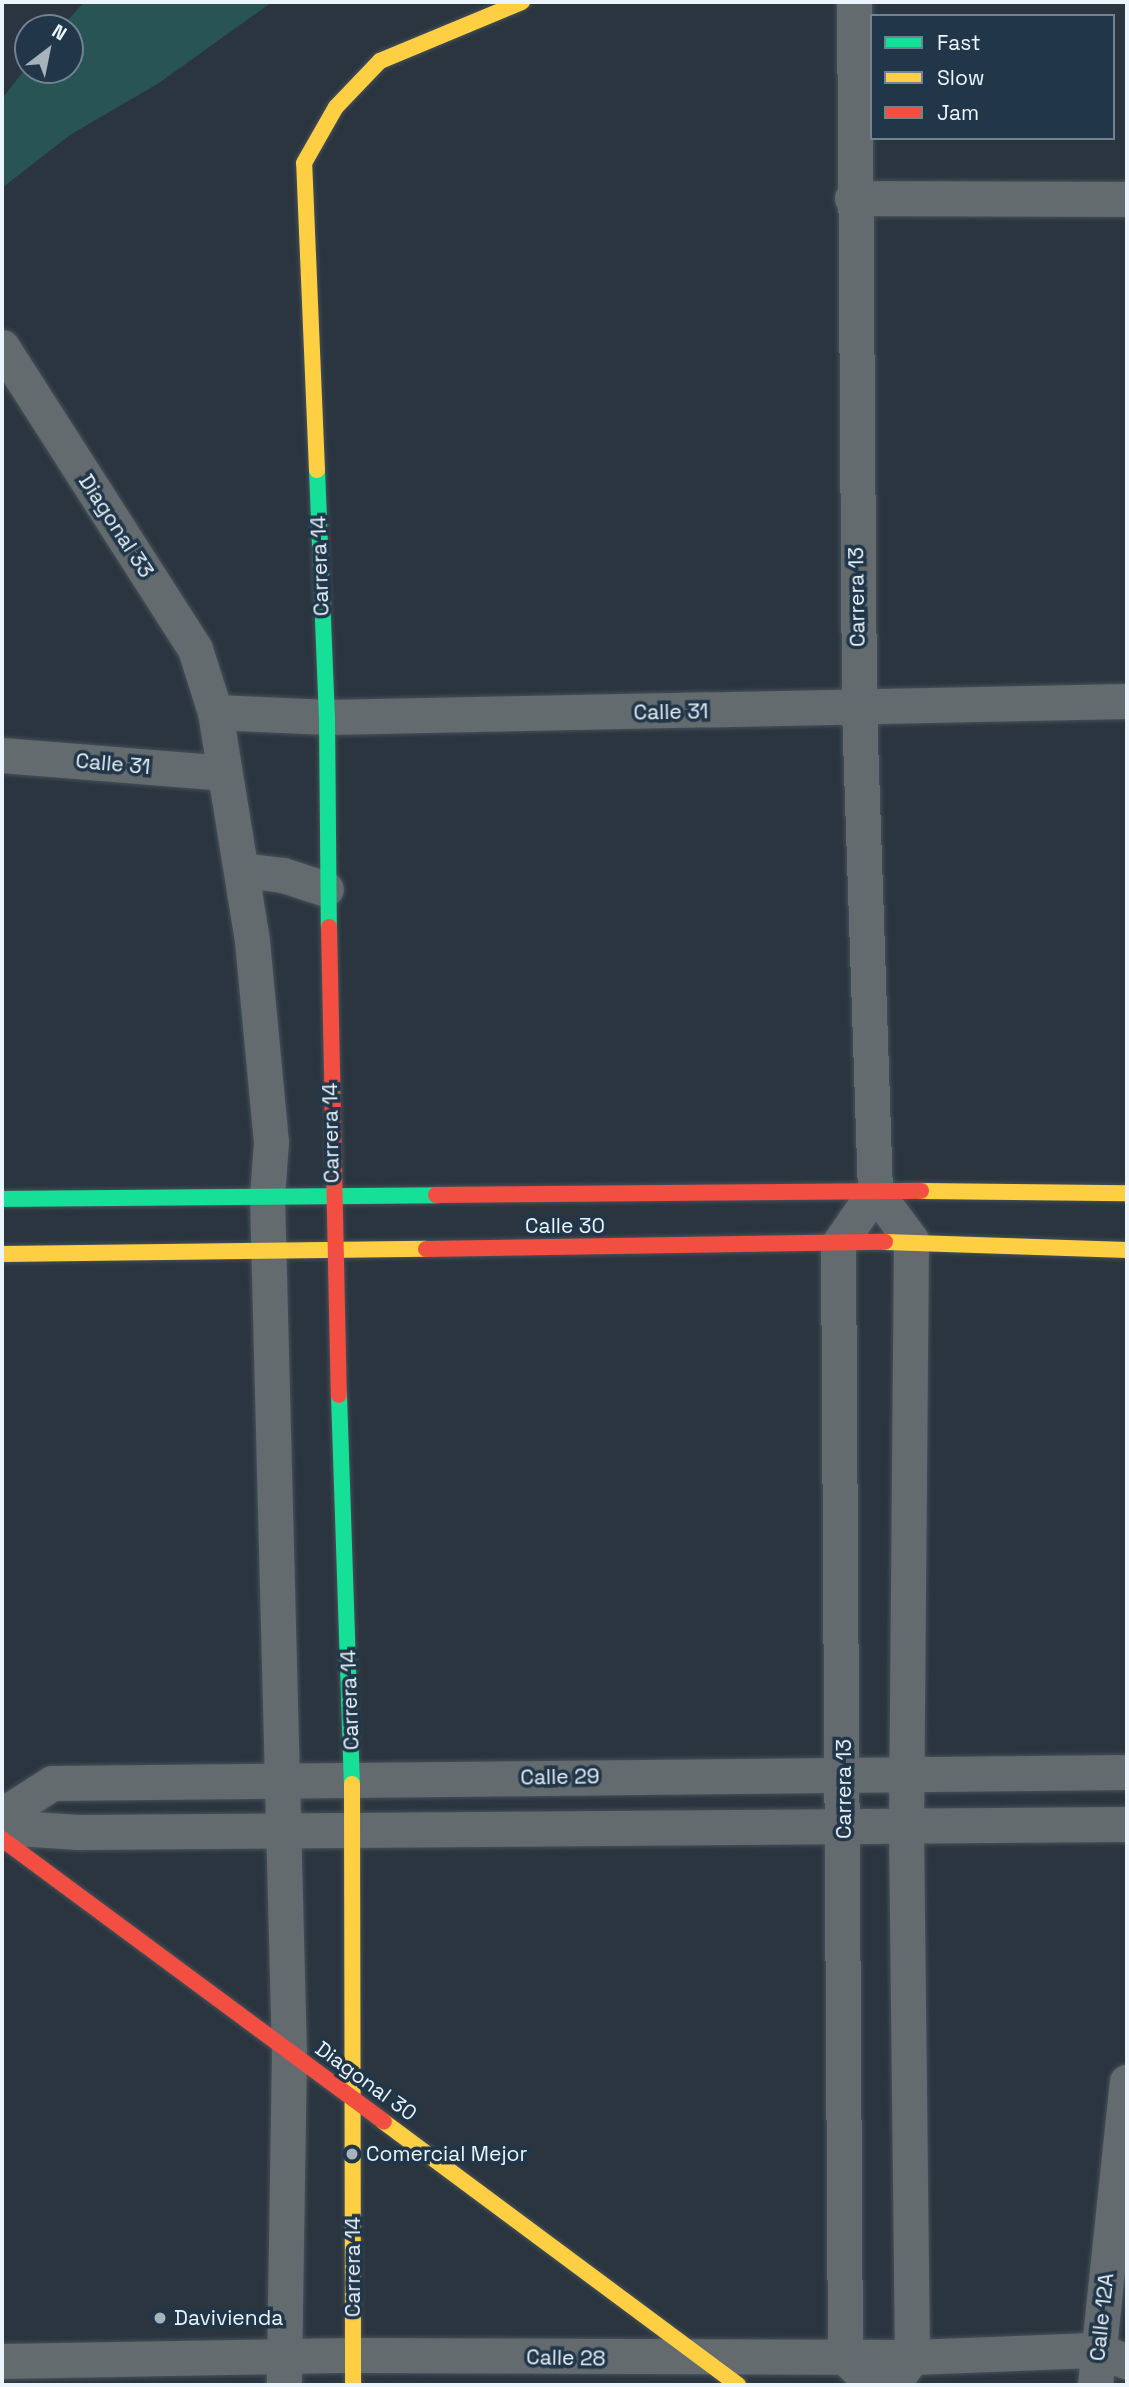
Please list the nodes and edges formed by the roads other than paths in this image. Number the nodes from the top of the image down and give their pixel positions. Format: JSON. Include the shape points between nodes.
{"nodes":[{"id":1,"x":522,"y":2,"type":"edge"},
{"id":2,"x":854,"y":2,"type":"edge"},
{"id":3,"x":852,"y":198,"type":"junction"},
{"id":4,"x":1127,"y":199,"type":"edge"},
{"id":5,"x":2,"y":347,"type":"edge"},
{"id":6,"x":1127,"y":701,"type":"edge"},
{"id":7,"x":859,"y":709,"type":"junction"},
{"id":8,"x":215,"y":712,"type":"junction"},
{"id":9,"x":327,"y":716,"type":"junction"},
{"id":10,"x":2,"y":755,"type":"edge"},
{"id":11,"x":224,"y":774,"type":"junction"},
{"id":12,"x":242,"y":870,"type":"junction"},
{"id":13,"x":326,"y":889,"type":"junction"},
{"id":14,"x":875,"y":1191,"type":"junction"},
{"id":15,"x":1127,"y":1194,"type":"edge"},
{"id":16,"x":332,"y":1196,"type":"junction"},
{"id":17,"x":267,"y":1197,"type":"junction"},
{"id":18,"x":2,"y":1199,"type":"edge"},
{"id":19,"x":911,"y":1240,"type":"junction"},
{"id":20,"x":838,"y":1245,"type":"junction"},
{"id":21,"x":337,"y":1248,"type":"junction"},
{"id":22,"x":1127,"y":1250,"type":"edge"},
{"id":23,"x":270,"y":1251,"type":"junction"},
{"id":24,"x":2,"y":1254,"type":"edge"},
{"id":25,"x":1127,"y":1772,"type":"edge"},
{"id":26,"x":844,"y":1773,"type":"junction"},
{"id":27,"x":907,"y":1773,"type":"junction"},
{"id":28,"x":352,"y":1779,"type":"junction"},
{"id":29,"x":284,"y":1780,"type":"junction"},
{"id":30,"x":2,"y":1815,"type":"edge"},
{"id":31,"x":1127,"y":1824,"type":"edge"},
{"id":32,"x":844,"y":1826,"type":"junction"},
{"id":33,"x":2,"y":1827,"type":"edge"},
{"id":34,"x":906,"y":1828,"type":"junction"},
{"id":35,"x":352,"y":1829,"type":"junction"},
{"id":36,"x":284,"y":1830,"type":"junction"},
{"id":37,"x":2,"y":1839,"type":"edge"},
{"id":38,"x":289,"y":2052,"type":"junction"},
{"id":39,"x":1127,"y":2082,"type":"edge"},
{"id":40,"x":353,"y":2096,"type":"junction"},
{"id":41,"x":1113,"y":2356,"type":"edge"},
{"id":42,"x":845,"y":2357,"type":"junction"},
{"id":43,"x":912,"y":2357,"type":"junction"},
{"id":44,"x":703,"y":2359,"type":"junction"},
{"id":45,"x":2,"y":2361,"type":"edge"},
{"id":46,"x":354,"y":2370,"type":"edge"},
{"id":47,"x":285,"y":2371,"type":"edge"},
{"id":48,"x":1127,"y":2378,"type":"edge"},
{"id":49,"x":738,"y":2385,"type":"edge"},
{"id":50,"x":874,"y":2385,"type":"edge"},
{"id":51,"x":891,"y":2385,"type":"edge"},
{"id":52,"x":1095,"y":2385,"type":"edge"},
{"id":53,"x":1101,"y":2385,"type":"edge"}],
"edges":[{"from":1,"to":9,"type":"street","name":"Carrera 14","via":[[380,61],[336,107],[304,163]]},
{"from":2,"to":3,"type":"street","name":"Carrera 13"},
{"from":3,"to":4,"type":"street"},
{"from":3,"to":7,"type":"street","name":"Carrera 13"},
{"from":5,"to":8,"type":"street","name":"Diagonal 33","via":[[195,649]]},
{"from":6,"to":7,"type":"street","name":"Calle 31"},
{"from":7,"to":9,"type":"street","name":"Calle 31"},
{"from":7,"to":14,"type":"street","name":"Carrera 13"},
{"from":8,"to":9,"type":"street","name":"Calle 31"},
{"from":8,"to":11,"type":"street"},
{"from":9,"to":13,"type":"street","name":"Carrera 14"},
{"from":10,"to":11,"type":"street","name":"Calle 31"},
{"from":11,"to":12,"type":"street"},
{"from":12,"to":13,"type":"street"},
{"from":12,"to":17,"type":"street","via":[[271,1142]]},
{"from":13,"to":16,"type":"street","name":"Carrera 14"},
{"from":14,"to":15,"type":"street","name":"Calle 30"},
{"from":14,"to":16,"type":"street","name":"Calle 30"},
{"from":14,"to":19,"type":"street"},
{"from":14,"to":20,"type":"street"},
{"from":16,"to":17,"type":"street","name":"Calle 30"},
{"from":16,"to":21,"type":"street","name":"Carrera 14"},
{"from":17,"to":18,"type":"street","name":"Calle 30"},
{"from":17,"to":23,"type":"street"},
{"from":19,"to":20,"type":"street","name":"Calle 30"},
{"from":19,"to":22,"type":"street","name":"Calle 30"},
{"from":19,"to":27,"type":"street"},
{"from":20,"to":21,"type":"street","name":"Calle 30"},
{"from":20,"to":26,"type":"street","name":"Carrera 13"},
{"from":21,"to":23,"type":"street","name":"Calle 30"},
{"from":21,"to":28,"type":"street","name":"Carrera 14"},
{"from":23,"to":24,"type":"street","name":"Calle 30"},
{"from":23,"to":29,"type":"street"},
{"from":25,"to":27,"type":"street","name":"Calle 29"},
{"from":26,"to":27,"type":"street","name":"Calle 29"},
{"from":26,"to":28,"type":"street","name":"Calle 29"},
{"from":26,"to":32,"type":"street","name":"Carrera 13"},
{"from":27,"to":34,"type":"street"},
{"from":28,"to":29,"type":"street","name":"Calle 29"},
{"from":28,"to":35,"type":"street","name":"Carrera 14"},
{"from":29,"to":30,"type":"street","name":"Calle 29","via":[[52,1783]]},
{"from":29,"to":36,"type":"street"},
{"from":31,"to":34,"type":"street"},
{"from":32,"to":34,"type":"street"},
{"from":32,"to":35,"type":"street"},
{"from":32,"to":42,"type":"street","name":"Carrera 13"},
{"from":33,"to":36,"type":"street","via":[[78,1832]]},
{"from":34,"to":43,"type":"street"},
{"from":35,"to":36,"type":"street"},
{"from":35,"to":40,"type":"street","name":"Carrera 14"},
{"from":36,"to":38,"type":"street"},
{"from":37,"to":38,"type":"street","name":"Diagonal 30"},
{"from":38,"to":40,"type":"street","name":"Diagonal 30"},
{"from":38,"to":47,"type":"street"},
{"from":39,"to":41,"type":"street","name":"Calle 12A"},
{"from":40,"to":44,"type":"street","name":"Diagonal 30"},
{"from":40,"to":46,"type":"street","name":"Carrera 14"},
{"from":41,"to":43,"type":"street","name":"Calle 28"},
{"from":41,"to":52,"type":"street","name":"Calle 12A"},
{"from":42,"to":43,"type":"street","name":"Calle 28"},
{"from":42,"to":44,"type":"street","name":"Calle 28"},
{"from":42,"to":50,"type":"street"},
{"from":43,"to":51,"type":"street"},
{"from":44,"to":46,"type":"street","name":"Calle 28"},
{"from":44,"to":49,"type":"street","name":"Diagonal 30"},
{"from":45,"to":47,"type":"street","name":"Calle 28"},
{"from":46,"to":47,"type":"street","name":"Calle 28"},
{"from":48,"to":53,"type":"street"}]}
